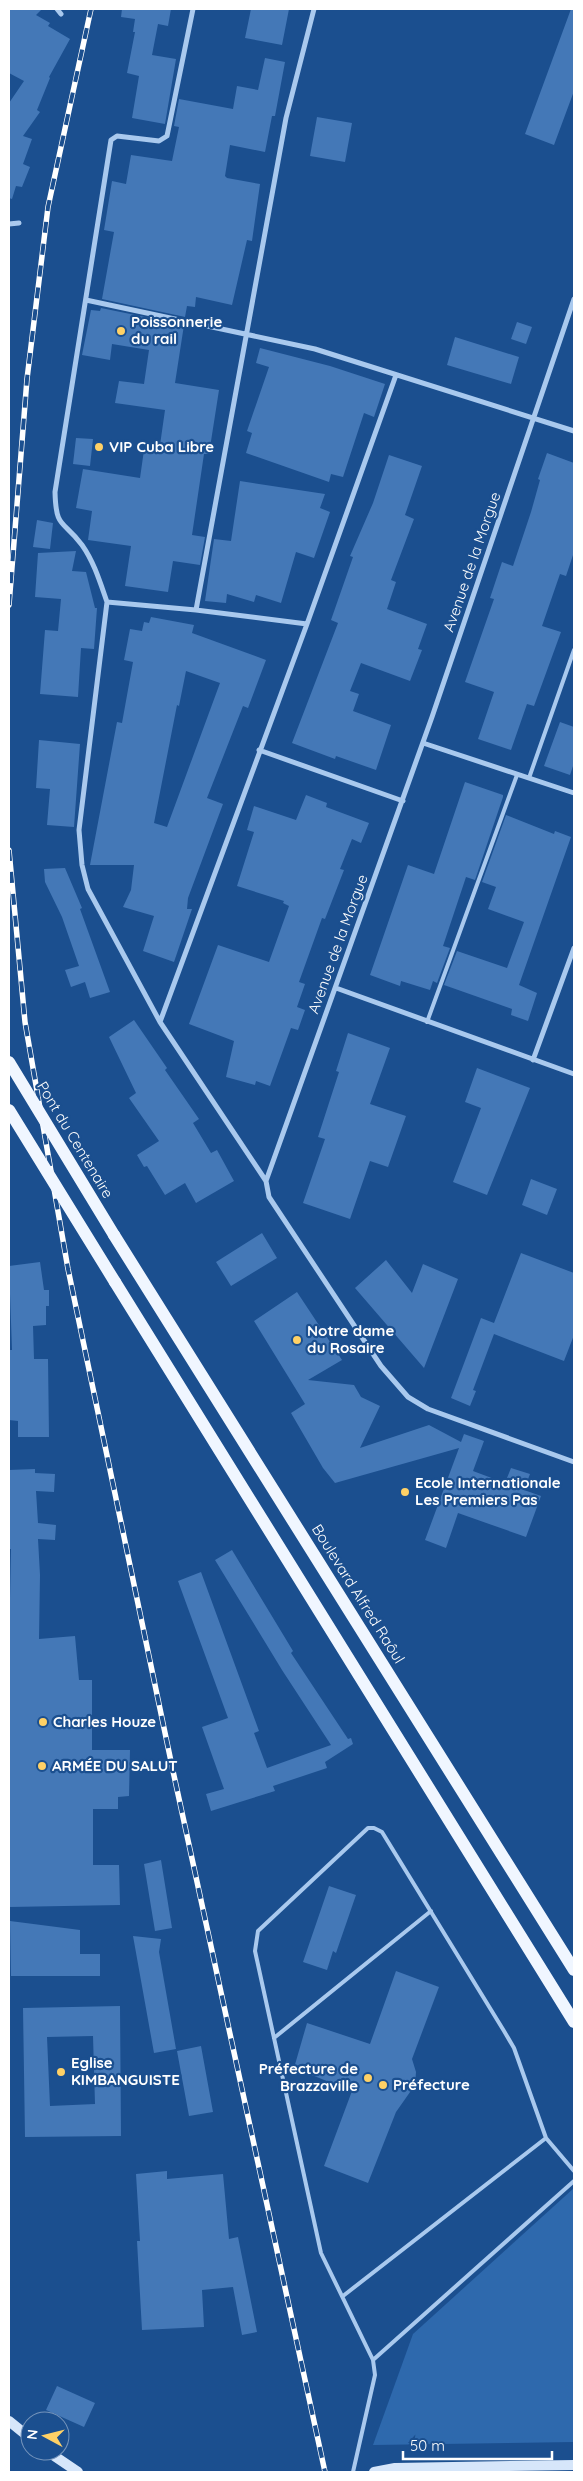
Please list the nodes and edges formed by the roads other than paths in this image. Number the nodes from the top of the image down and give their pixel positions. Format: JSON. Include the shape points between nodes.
{"nodes":[{"id":1,"x":56,"y":9,"type":"edge"},
{"id":2,"x":193,"y":9,"type":"edge"},
{"id":3,"x":314,"y":9,"type":"edge"},
{"id":4,"x":61,"y":14,"type":"dead end"},
{"id":5,"x":19,"y":222,"type":"dead end"},
{"id":6,"x":9,"y":224,"type":"edge"},
{"id":7,"x":574,"y":299,"type":"edge"},
{"id":8,"x":86,"y":300,"type":"junction"},
{"id":9,"x":247,"y":334,"type":"junction"},
{"id":10,"x":396,"y":375,"type":"junction"},
{"id":11,"x":534,"y":417,"type":"junction"},
{"id":12,"x":574,"y":431,"type":"edge"},
{"id":13,"x":107,"y":602,"type":"junction"},
{"id":14,"x":196,"y":610,"type":"junction"},
{"id":15,"x":307,"y":624,"type":"junction"},
{"id":16,"x":574,"y":650,"type":"edge"},
{"id":17,"x":423,"y":743,"type":"junction"},
{"id":18,"x":259,"y":750,"type":"junction"},
{"id":19,"x":517,"y":774,"type":"junction"},
{"id":20,"x":529,"y":778,"type":"junction"},
{"id":21,"x":574,"y":793,"type":"edge"},
{"id":22,"x":403,"y":801,"type":"junction"},
{"id":23,"x":574,"y":948,"type":"edge"},
{"id":24,"x":336,"y":988,"type":"junction"},
{"id":25,"x":160,"y":1022,"type":"junction"},
{"id":26,"x":427,"y":1022,"type":"junction"},
{"id":27,"x":533,"y":1060,"type":"junction"},
{"id":28,"x":9,"y":1062,"type":"edge"},
{"id":29,"x":574,"y":1074,"type":"edge"},
{"id":30,"x":9,"y":1110,"type":"edge"},
{"id":31,"x":266,"y":1181,"type":"junction"},
{"id":32,"x":114,"y":1235,"type":"joint"},
{"id":33,"x":574,"y":1462,"type":"edge"},
{"id":34,"x":431,"y":1911,"type":"junction"},
{"id":35,"x":574,"y":1970,"type":"edge"},
{"id":36,"x":574,"y":2022,"type":"edge"},
{"id":37,"x":274,"y":2038,"type":"junction"},
{"id":38,"x":546,"y":2138,"type":"junction"},
{"id":39,"x":574,"y":2171,"type":"edge"},
{"id":40,"x":574,"y":2181,"type":"edge"},
{"id":41,"x":343,"y":2296,"type":"junction"},
{"id":42,"x":373,"y":2360,"type":"junction"},
{"id":43,"x":9,"y":2422,"type":"edge"},
{"id":44,"x":20,"y":2430,"type":"edge"},
{"id":45,"x":62,"y":2461,"type":"edge"},
{"id":46,"x":574,"y":2464,"type":"edge"},
{"id":47,"x":78,"y":2472,"type":"edge"},
{"id":48,"x":354,"y":2472,"type":"edge"},
{"id":49,"x":374,"y":2472,"type":"edge"}],
"edges":[{"from":1,"to":4,"type":"street"},
{"from":2,"to":8,"type":"street","via":[[167,136],[159,141],[118,136],[111,140]]},
{"from":3,"to":9,"type":"street","via":[[286,118]]},
{"from":5,"to":6,"type":"street"},
{"from":7,"to":11,"type":"street","name":"Avenue de la Morgue"},
{"from":8,"to":9,"type":"street"},
{"from":8,"to":13,"type":"street","via":[[55,492],[56,512],[61,524],[81,544],[96,570]]},
{"from":9,"to":10,"type":"street","via":[[315,349]]},
{"from":9,"to":14,"type":"street"},
{"from":10,"to":11,"type":"street"},
{"from":10,"to":15,"type":"street"},
{"from":11,"to":12,"type":"street"},
{"from":11,"to":17,"type":"street","name":"Avenue de la Morgue"},
{"from":13,"to":14,"type":"street"},
{"from":13,"to":25,"type":"street","via":[[79,830],[82,865],[88,889]]},
{"from":14,"to":15,"type":"street"},
{"from":15,"to":18,"type":"street"},
{"from":16,"to":20,"type":"lane"},
{"from":17,"to":19,"type":"street"},
{"from":17,"to":22,"type":"street","name":"Avenue de la Morgue"},
{"from":18,"to":22,"type":"street"},
{"from":18,"to":25,"type":"street"},
{"from":19,"to":20,"type":"street"},
{"from":19,"to":26,"type":"lane"},
{"from":20,"to":21,"type":"street"},
{"from":22,"to":24,"type":"street","name":"Avenue de la Morgue"},
{"from":23,"to":27,"type":"street"},
{"from":24,"to":26,"type":"street"},
{"from":24,"to":31,"type":"street","name":"Avenue de la Morgue"},
{"from":25,"to":31,"type":"street"},
{"from":26,"to":27,"type":"street"},
{"from":27,"to":29,"type":"street"},
{"from":28,"to":32,"type":"main road","name":"Pont du Centenaire","bridge":true},
{"from":30,"to":36,"type":"main road","bridge":true},
{"from":31,"to":33,"type":"street","via":[[274,1205],[381,1366],[408,1397],[428,1409]]},
{"from":32,"to":35,"type":"main road","name":"Boulevard Alfred Raôul"},
{"from":34,"to":37,"type":"lane"},
{"from":34,"to":37,"type":"lane","via":[[382,1832],[368,1828],[258,1931],[255,1951]]},
{"from":34,"to":38,"type":"lane","via":[[514,2048]]},
{"from":37,"to":41,"type":"lane","via":[[321,2253]]},
{"from":38,"to":39,"type":"lane"},
{"from":38,"to":41,"type":"lane"},
{"from":40,"to":42,"type":"lane"},
{"from":41,"to":42,"type":"lane"},
{"from":42,"to":48,"type":"lane","via":[[375,2375]]},
{"from":43,"to":44,"type":"main road"},
{"from":45,"to":47,"type":"main road"},
{"from":46,"to":49,"type":"main road","via":[[395,2468]]}]}
